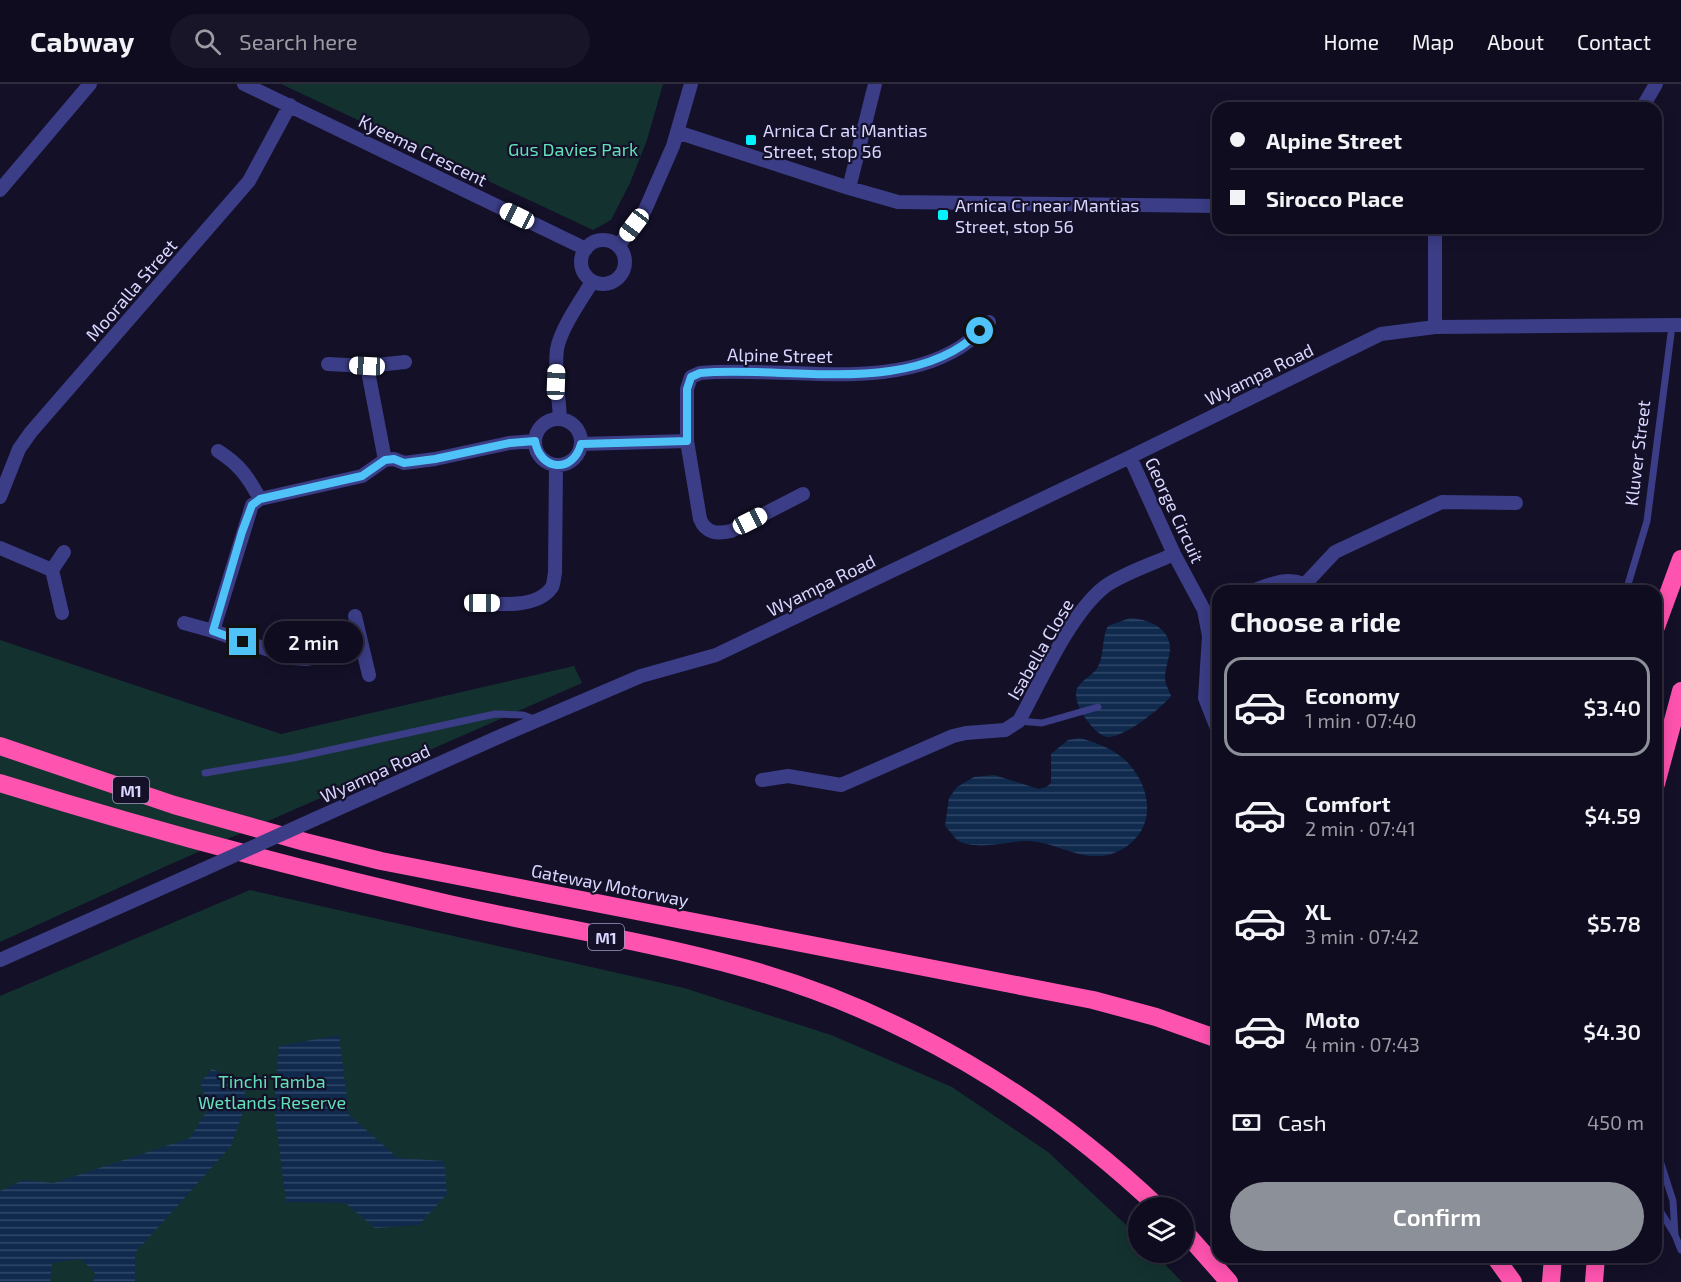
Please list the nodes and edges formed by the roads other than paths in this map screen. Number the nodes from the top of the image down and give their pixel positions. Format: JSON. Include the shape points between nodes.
{"nodes":[{"id":1,"x":90,"y":84,"type":"edge"},
{"id":2,"x":244,"y":84,"type":"edge"},
{"id":3,"x":691,"y":84,"type":"edge"},
{"id":4,"x":875,"y":84,"type":"edge"},
{"id":5,"x":1656,"y":84,"type":"edge"},
{"id":6,"x":1646,"y":102,"type":"edge"},
{"id":7,"x":290,"y":105,"type":"junction"},
{"id":8,"x":677,"y":132,"type":"junction"},
{"id":9,"x":849,"y":188,"type":"junction"},
{"id":10,"x":0,"y":190,"type":"edge"},
{"id":11,"x":1212,"y":206,"type":"edge"},
{"id":12,"x":1435,"y":234,"type":"edge"},
{"id":13,"x":619,"y":245,"type":"junction"},
{"id":14,"x":585,"y":249,"type":"junction"},
{"id":15,"x":592,"y":282,"type":"junction"},
{"id":16,"x":989,"y":322,"type":"dead end"},
{"id":17,"x":1676,"y":325,"type":"edge"},
{"id":18,"x":1435,"y":327,"type":"junction"},
{"id":19,"x":405,"y":362,"type":"dead end"},
{"id":20,"x":328,"y":364,"type":"dead end"},
{"id":21,"x":367,"y":366,"type":"junction"},
{"id":22,"x":560,"y":419,"type":"junction"},
{"id":23,"x":535,"y":441,"type":"junction"},
{"id":24,"x":687,"y":441,"type":"junction"},
{"id":25,"x":581,"y":444,"type":"junction"},
{"id":26,"x":218,"y":451,"type":"dead end"},
{"id":27,"x":1130,"y":457,"type":"junction"},
{"id":28,"x":385,"y":460,"type":"junction"},
{"id":29,"x":556,"y":465,"type":"junction"},
{"id":30,"x":804,"y":494,"type":"dead end"},
{"id":31,"x":0,"y":497,"type":"edge"},
{"id":32,"x":260,"y":499,"type":"junction"},
{"id":33,"x":1516,"y":503,"type":"dead end"},
{"id":34,"x":0,"y":548,"type":"edge"},
{"id":35,"x":64,"y":552,"type":"dead end"},
{"id":36,"x":1174,"y":554,"type":"junction"},
{"id":37,"x":1681,"y":559,"type":"edge"},
{"id":38,"x":52,"y":570,"type":"junction"},
{"id":39,"x":1266,"y":585,"type":"edge"},
{"id":40,"x":1302,"y":585,"type":"edge"},
{"id":41,"x":1312,"y":585,"type":"edge"},
{"id":42,"x":1628,"y":585,"type":"edge"},
{"id":43,"x":471,"y":602,"type":"dead end"},
{"id":44,"x":1212,"y":607,"type":"edge"},
{"id":45,"x":1204,"y":610,"type":"junction"},
{"id":46,"x":1662,"y":611,"type":"edge"},
{"id":47,"x":62,"y":613,"type":"dead end"},
{"id":48,"x":355,"y":616,"type":"dead end"},
{"id":49,"x":184,"y":623,"type":"dead end"},
{"id":50,"x":213,"y":631,"type":"junction"},
{"id":51,"x":362,"y":648,"type":"junction"},
{"id":52,"x":369,"y":675,"type":"dead end"},
{"id":53,"x":1681,"y":691,"type":"edge"},
{"id":54,"x":1098,"y":707,"type":"dead end"},
{"id":55,"x":1212,"y":717,"type":"edge"},
{"id":56,"x":537,"y":720,"type":"junction"},
{"id":57,"x":1019,"y":720,"type":"junction"},
{"id":58,"x":0,"y":746,"type":"edge"},
{"id":59,"x":1662,"y":762,"type":"edge"},
{"id":60,"x":205,"y":773,"type":"dead end"},
{"id":61,"x":762,"y":780,"type":"dead end"},
{"id":62,"x":0,"y":783,"type":"edge"},
{"id":63,"x":0,"y":960,"type":"edge"},
{"id":64,"x":1212,"y":1037,"type":"edge"},
{"id":65,"x":1662,"y":1176,"type":"edge"},
{"id":66,"x":1147,"y":1197,"type":"edge"},
{"id":67,"x":1662,"y":1214,"type":"edge"},
{"id":68,"x":1675,"y":1235,"type":"junction"},
{"id":69,"x":1194,"y":1242,"type":"edge"},
{"id":70,"x":1681,"y":1250,"type":"edge"},
{"id":71,"x":1212,"y":1263,"type":"edge"},
{"id":72,"x":1212,"y":1263,"type":"edge"},
{"id":73,"x":1500,"y":1263,"type":"edge"},
{"id":74,"x":1553,"y":1263,"type":"edge"},
{"id":75,"x":1596,"y":1263,"type":"edge"},
{"id":76,"x":1229,"y":1282,"type":"edge"},
{"id":77,"x":1513,"y":1282,"type":"edge"},
{"id":78,"x":1551,"y":1282,"type":"edge"},
{"id":79,"x":1594,"y":1282,"type":"edge"}],
"edges":[{"from":1,"to":10,"type":"street"},
{"from":2,"to":7,"type":"street","name":"Kyeema Crescent"},
{"from":3,"to":8,"type":"street"},
{"from":4,"to":9,"type":"street"},
{"from":5,"to":6,"type":"street"},
{"from":7,"to":14,"type":"street","name":"Kyeema Crescent"},
{"from":7,"to":31,"type":"street","name":"Mooralla Street","via":[[249,181],[31,432],[19,449]]},
{"from":8,"to":9,"type":"street"},
{"from":8,"to":13,"type":"street","via":[[645,210]]},
{"from":9,"to":11,"type":"street","via":[[898,202]]},
{"from":12,"to":18,"type":"street"},
{"from":13,"to":14,"type":"street","via":[[605,240]]},
{"from":13,"to":15,"type":"street","via":[[626,260],[621,276],[608,284]]},
{"from":14,"to":15,"type":"street","via":[[581,267]]},
{"from":15,"to":22,"type":"street","via":[[557,348]]},
{"from":16,"to":24,"type":"street","name":"Alpine Street","via":[[960,347],[906,369],[837,374],[700,373],[691,377],[687,389]]},
{"from":17,"to":18,"type":"street","name":"Wyampa Road"},
{"from":17,"to":42,"type":"lane","name":"Kluver Street","via":[[1647,521]]},
{"from":18,"to":27,"type":"street","name":"Wyampa Road","via":[[1381,334]]},
{"from":19,"to":21,"type":"street"},
{"from":20,"to":21,"type":"street"},
{"from":21,"to":28,"type":"street"},
{"from":22,"to":23,"type":"street","via":[[542,425]]},
{"from":22,"to":25,"type":"street","via":[[575,426]]},
{"from":23,"to":28,"type":"street","via":[[404,463]]},
{"from":23,"to":29,"type":"street","via":[[541,457]]},
{"from":24,"to":25,"type":"street"},
{"from":24,"to":30,"type":"street","name":"Alpine Street","via":[[700,519],[710,531],[732,531]]},
{"from":25,"to":29,"type":"street","via":[[573,460]]},
{"from":26,"to":32,"type":"street","via":[[236,463]]},
{"from":27,"to":36,"type":"street","name":"George Circuit"},
{"from":27,"to":56,"type":"street","name":"Wyampa Road","via":[[716,655],[641,676]]},
{"from":28,"to":32,"type":"street","via":[[362,476]]},
{"from":29,"to":43,"type":"street","via":[[553,586],[532,601]]},
{"from":32,"to":50,"type":"street","via":[[252,505],[245,523]]},
{"from":33,"to":41,"type":"street","via":[[1442,502],[1335,552]]},
{"from":34,"to":38,"type":"street"},
{"from":35,"to":38,"type":"street"},
{"from":36,"to":45,"type":"street","name":"George Circuit"},
{"from":36,"to":57,"type":"street","name":"Isabella Close","via":[[1105,586],[1089,601],[1069,629]]},
{"from":37,"to":46,"type":"highway"},
{"from":38,"to":47,"type":"street"},
{"from":39,"to":40,"type":"street","via":[[1278,580]]},
{"from":44,"to":45,"type":"street"},
{"from":45,"to":55,"type":"street","name":"George Circuit","via":[[1209,636],[1204,698]]},
{"from":48,"to":51,"type":"street"},
{"from":49,"to":50,"type":"street"},
{"from":50,"to":51,"type":"street","via":[[293,658]]},
{"from":51,"to":52,"type":"street"},
{"from":53,"to":59,"type":"highway"},
{"from":54,"to":57,"type":"lane","via":[[1042,723]]},
{"from":56,"to":60,"type":"lane","via":[[523,714],[495,714]]},
{"from":56,"to":63,"type":"street","name":"Wyampa Road","bridge":true},
{"from":57,"to":61,"type":"street","name":"Isabella Close","via":[[1005,730],[953,736],[841,785],[788,776]]},
{"from":58,"to":64,"type":"highway","name":"Gateway Motorway","number":"M1","via":[[174,805],[381,861],[1093,1000]]},
{"from":62,"to":66,"type":"highway","number":"M1","via":[[275,863],[698,956],[806,988],[909,1031],[1004,1086],[1091,1148]]},
{"from":65,"to":68,"type":"lane","via":[[1672,1201]]},
{"from":67,"to":68,"type":"lane"},
{"from":68,"to":70,"type":"lane"},
{"from":69,"to":72,"type":"highway"},
{"from":71,"to":76,"type":"highway"},
{"from":73,"to":77,"type":"highway"},
{"from":74,"to":78,"type":"highway"},
{"from":75,"to":79,"type":"highway"}]}
